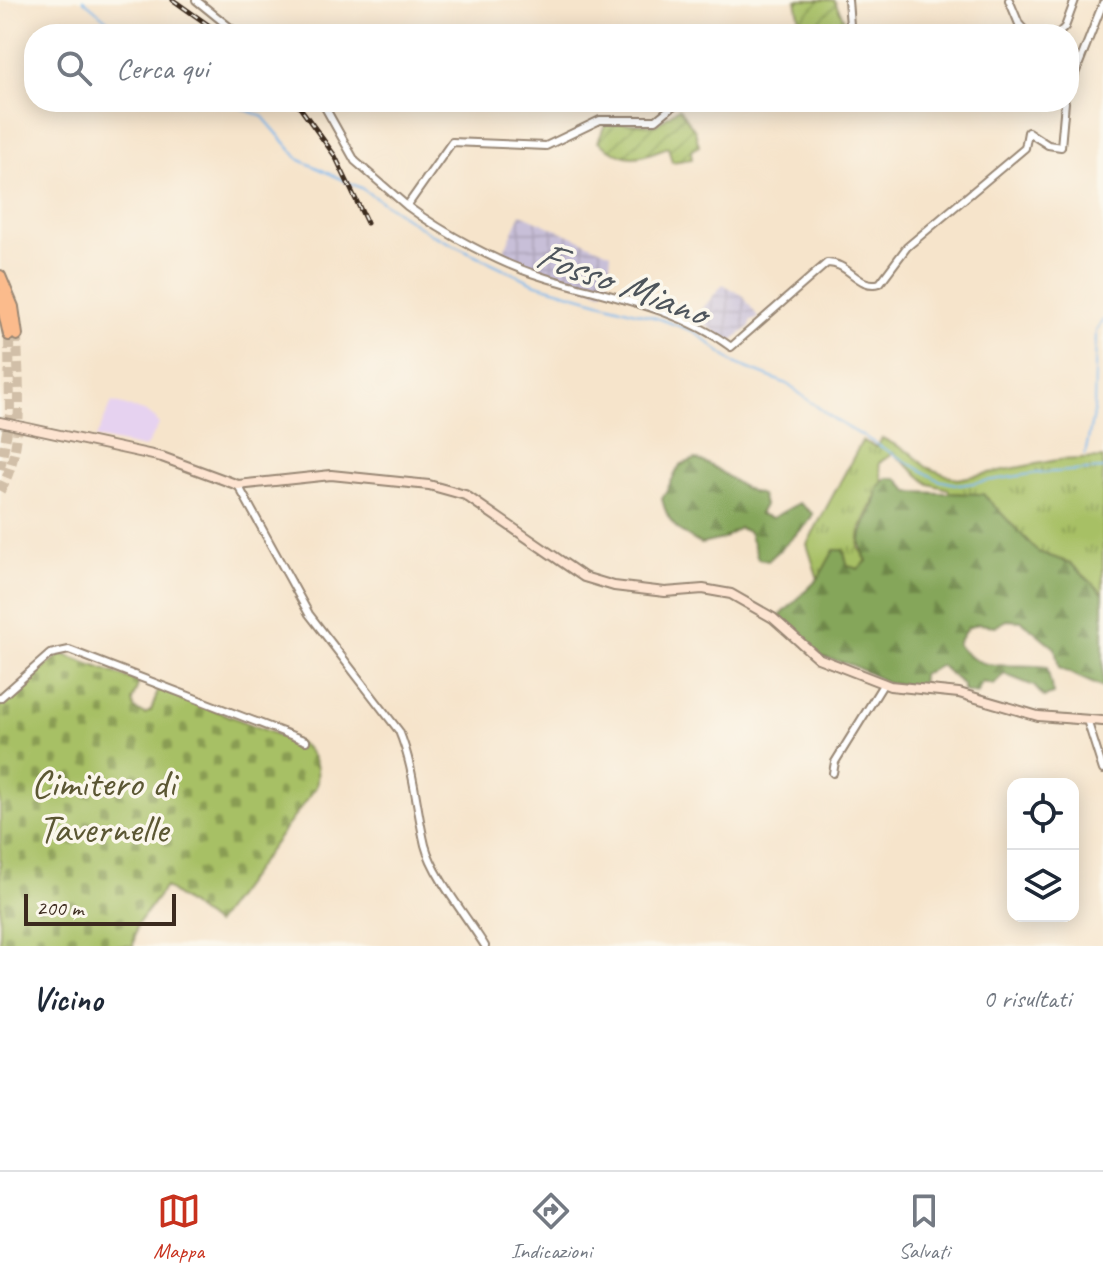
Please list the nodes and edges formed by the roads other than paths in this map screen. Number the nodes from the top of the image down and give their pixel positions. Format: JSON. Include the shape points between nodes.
{"nodes":[{"id":1,"x":196,"y":0,"type":"edge"},
{"id":2,"x":848,"y":0,"type":"edge"},
{"id":3,"x":1009,"y":0,"type":"edge"},
{"id":4,"x":1075,"y":0,"type":"edge"},
{"id":5,"x":1103,"y":3,"type":"edge"},
{"id":6,"x":226,"y":24,"type":"edge"},
{"id":7,"x":850,"y":24,"type":"edge"},
{"id":8,"x":1019,"y":24,"type":"edge"},
{"id":9,"x":1066,"y":24,"type":"edge"},
{"id":10,"x":1079,"y":64,"type":"edge"},
{"id":11,"x":328,"y":112,"type":"edge"},
{"id":12,"x":666,"y":112,"type":"edge"},
{"id":13,"x":1064,"y":112,"type":"edge"},
{"id":14,"x":407,"y":206,"type":"junction"},
{"id":15,"x":0,"y":276,"type":"edge"},
{"id":16,"x":0,"y":295,"type":"edge"},
{"id":17,"x":0,"y":422,"type":"edge"},
{"id":18,"x":238,"y":485,"type":"junction"},
{"id":19,"x":884,"y":683,"type":"junction"},
{"id":20,"x":0,"y":698,"type":"edge"},
{"id":21,"x":1087,"y":720,"type":"junction"},
{"id":22,"x":1103,"y":721,"type":"edge"},
{"id":23,"x":306,"y":741,"type":"dead end"},
{"id":24,"x":1103,"y":770,"type":"edge"},
{"id":25,"x":833,"y":773,"type":"dead end"},
{"id":26,"x":485,"y":946,"type":"edge"}],
"edges":[{"from":1,"to":6,"type":"street"},
{"from":2,"to":7,"type":"street"},
{"from":3,"to":8,"type":"street"},
{"from":4,"to":9,"type":"street"},
{"from":5,"to":10,"type":"street"},
{"from":11,"to":14,"type":"street","via":[[365,173]]},
{"from":12,"to":14,"type":"street","via":[[656,120],[600,120],[546,146],[452,142]]},
{"from":13,"to":14,"type":"street","via":[[1061,147],[1028,132],[1025,148],[907,247],[880,283],[868,284],[838,263],[827,263],[731,347],[691,321],[538,275],[449,235]]},
{"from":15,"to":16,"type":"highway","via":[[13,307],[13,335]]},
{"from":17,"to":18,"type":"street","via":[[162,457]]},
{"from":18,"to":19,"type":"street","via":[[331,475],[455,490],[584,577],[665,592],[703,589],[731,594],[773,618],[818,658]]},
{"from":18,"to":26,"type":"street","via":[[309,614],[399,731],[430,859]]},
{"from":19,"to":21,"type":"street","via":[[959,693],[1024,714]]},
{"from":19,"to":25,"type":"street"},
{"from":20,"to":23,"type":"street","via":[[50,654],[69,650]]},
{"from":21,"to":22,"type":"street"},
{"from":21,"to":24,"type":"street"}]}
